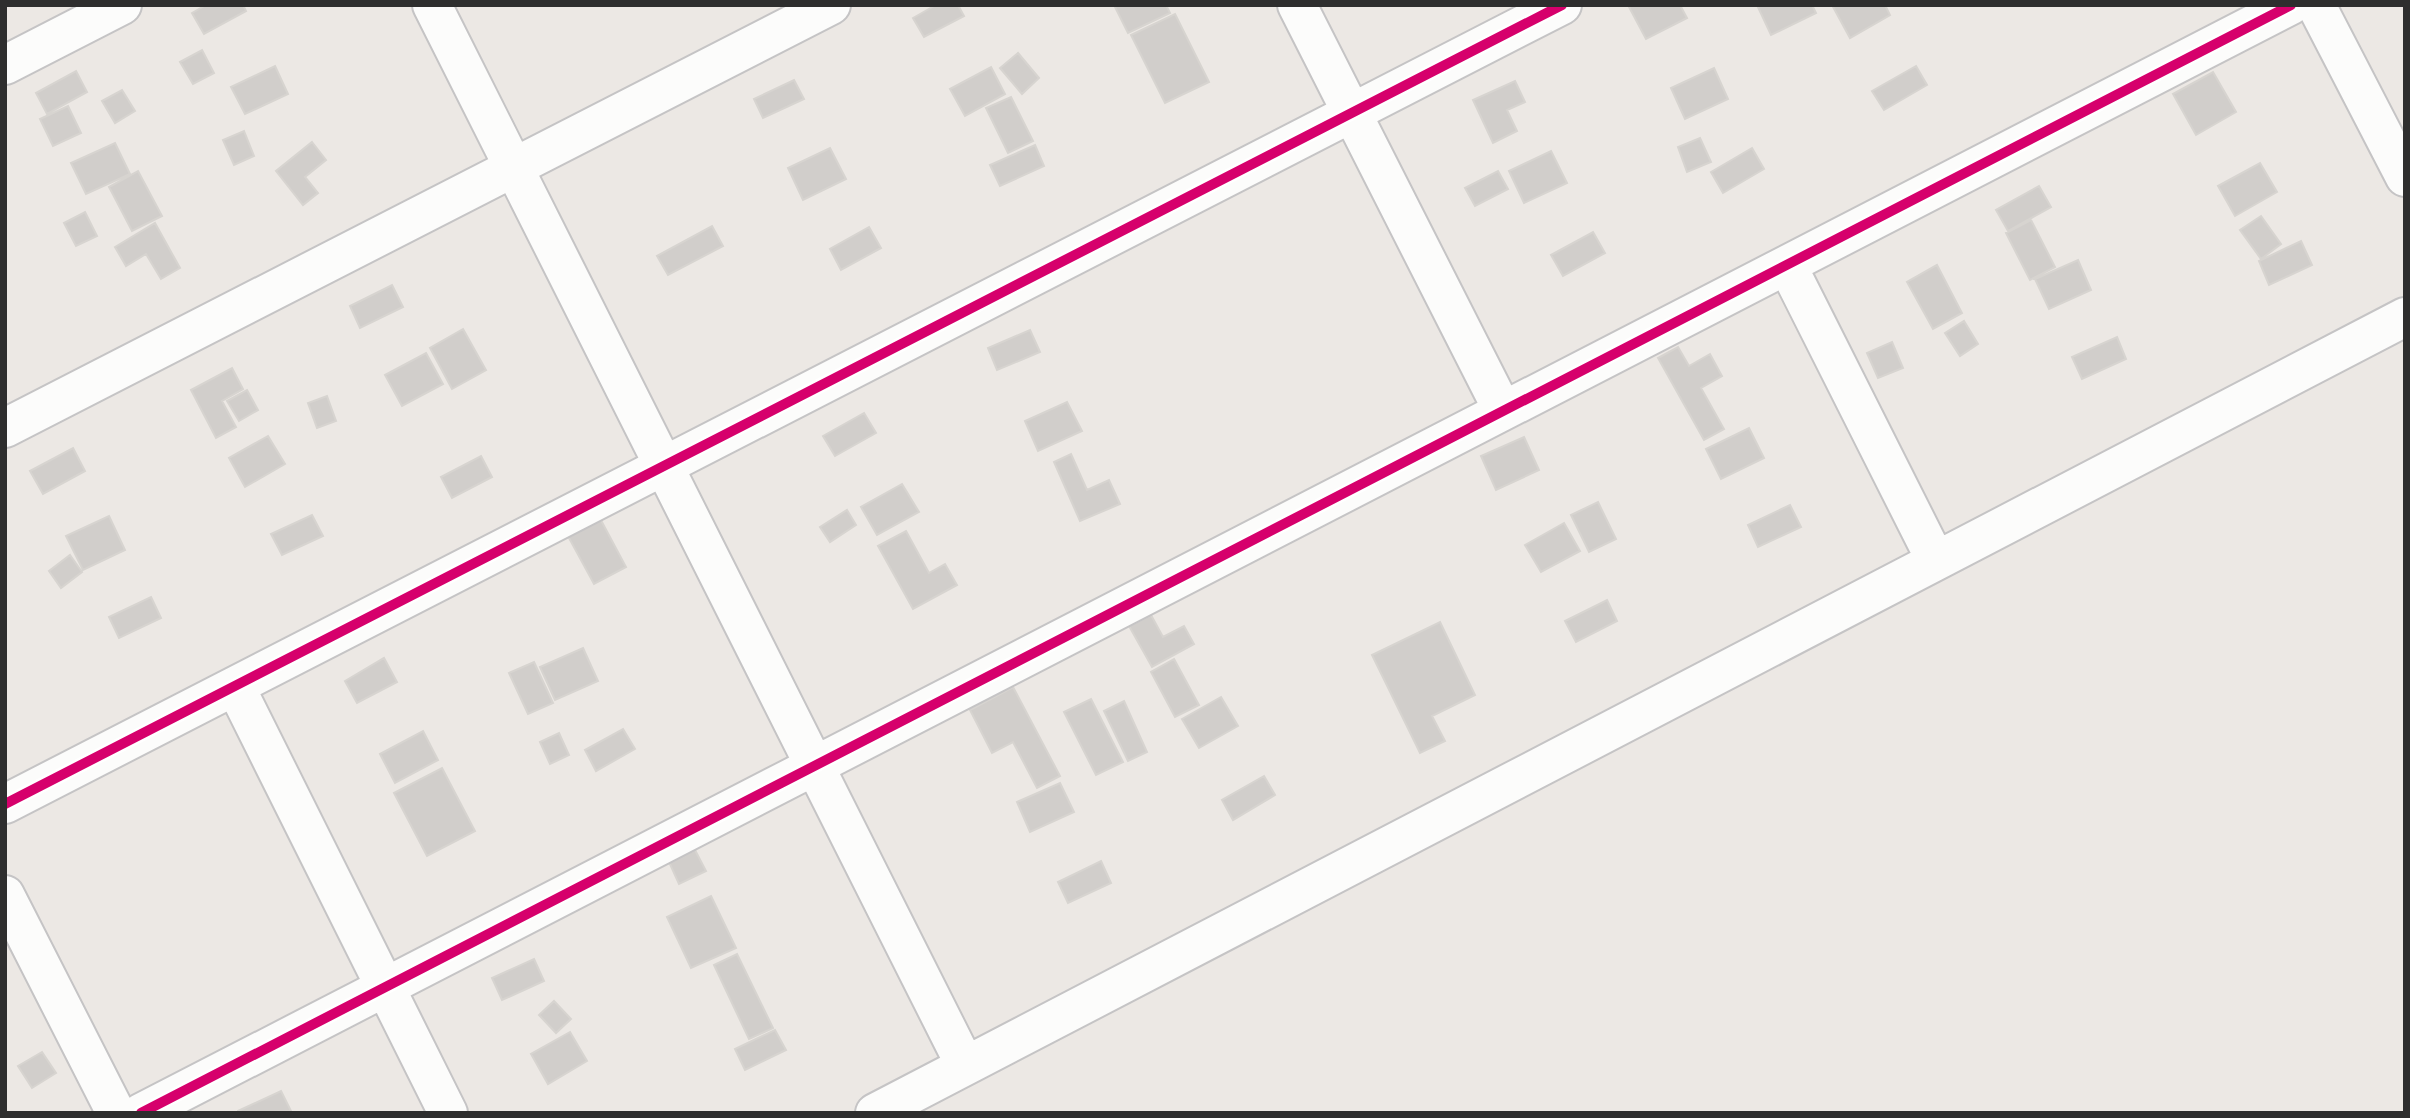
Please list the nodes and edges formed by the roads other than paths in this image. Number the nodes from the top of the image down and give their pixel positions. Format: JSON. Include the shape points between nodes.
{"nodes":[{"id":1,"x":122,"y":5,"type":"edge"},
{"id":2,"x":432,"y":5,"type":"edge"},
{"id":3,"x":831,"y":5,"type":"edge"},
{"id":4,"x":1297,"y":5,"type":"edge"},
{"id":5,"x":1562,"y":5,"type":"edge"},
{"id":6,"x":2291,"y":5,"type":"edge"},
{"id":7,"x":2316,"y":5,"type":"edge"},
{"id":8,"x":5,"y":65,"type":"edge"},
{"id":9,"x":1352,"y":113,"type":"junction"},
{"id":10,"x":513,"y":168,"type":"junction"},
{"id":11,"x":2405,"y":177,"type":"edge"},
{"id":12,"x":1787,"y":265,"type":"junction"},
{"id":13,"x":2405,"y":317,"type":"edge"},
{"id":14,"x":1503,"y":411,"type":"junction"},
{"id":15,"x":5,"y":428,"type":"edge"},
{"id":16,"x":663,"y":466,"type":"junction"},
{"id":17,"x":1936,"y":561,"type":"junction"},
{"id":18,"x":234,"y":686,"type":"junction"},
{"id":19,"x":814,"y":766,"type":"junction"},
{"id":20,"x":5,"y":804,"type":"edge"},
{"id":21,"x":5,"y":895,"type":"edge"},
{"id":22,"x":385,"y":987,"type":"junction"},
{"id":23,"x":965,"y":1065,"type":"junction"},
{"id":24,"x":116,"y":1113,"type":"edge"},
{"id":25,"x":141,"y":1113,"type":"edge"},
{"id":26,"x":448,"y":1113,"type":"edge"},
{"id":27,"x":874,"y":1113,"type":"edge"}],
"edges":[{"from":1,"to":8,"type":"street"},
{"from":2,"to":10,"type":"street"},
{"from":3,"to":10,"type":"street"},
{"from":4,"to":9,"type":"street"},
{"from":5,"to":9,"type":"street"},
{"from":6,"to":12,"type":"street"},
{"from":7,"to":11,"type":"street"},
{"from":9,"to":14,"type":"street"},
{"from":9,"to":16,"type":"street"},
{"from":10,"to":15,"type":"street"},
{"from":10,"to":16,"type":"street"},
{"from":12,"to":14,"type":"street"},
{"from":12,"to":17,"type":"street"},
{"from":13,"to":17,"type":"street"},
{"from":14,"to":19,"type":"street"},
{"from":16,"to":18,"type":"street"},
{"from":16,"to":19,"type":"street"},
{"from":17,"to":23,"type":"street"},
{"from":18,"to":20,"type":"street"},
{"from":18,"to":22,"type":"street"},
{"from":19,"to":22,"type":"street"},
{"from":19,"to":23,"type":"street"},
{"from":21,"to":24,"type":"street"},
{"from":22,"to":25,"type":"street"},
{"from":22,"to":26,"type":"street"},
{"from":23,"to":27,"type":"street"}]}
